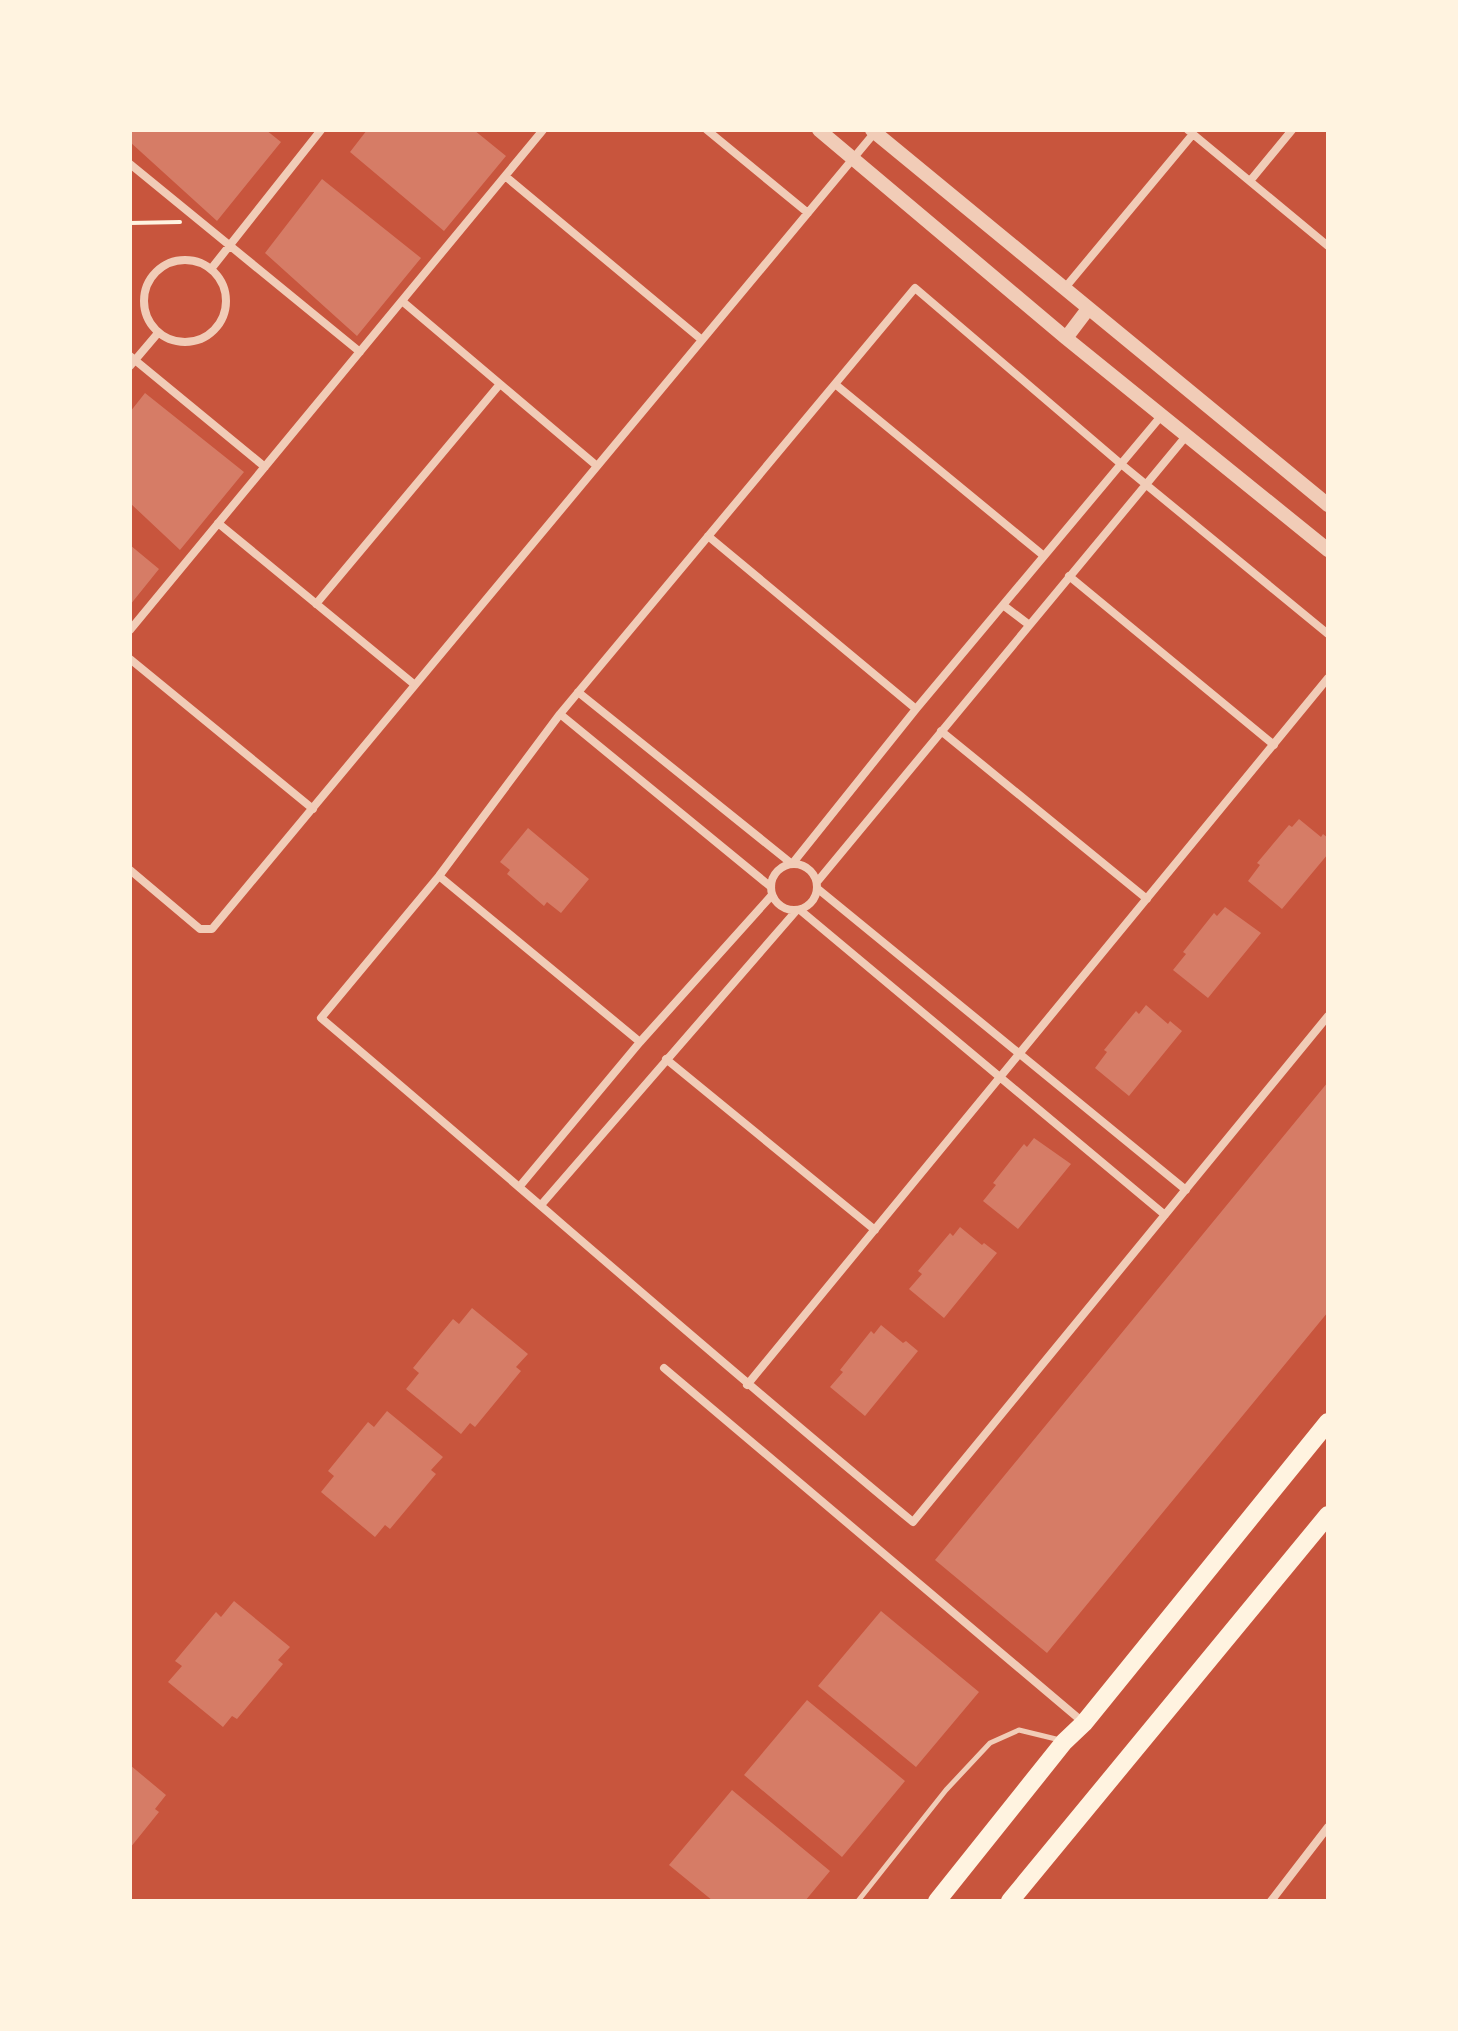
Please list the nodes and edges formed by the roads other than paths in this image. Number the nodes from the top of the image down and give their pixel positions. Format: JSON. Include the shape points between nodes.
{"nodes":[{"id":1,"x":321,"y":130,"type":"edge"},
{"id":2,"x":543,"y":130,"type":"edge"},
{"id":3,"x":707,"y":130,"type":"edge"},
{"id":4,"x":819,"y":130,"type":"edge"},
{"id":5,"x":1292,"y":130,"type":"edge"},
{"id":6,"x":874,"y":131,"type":"edge"},
{"id":7,"x":1191,"y":132,"type":"edge"},
{"id":8,"x":853,"y":158,"type":"junction"},
{"id":9,"x":130,"y":164,"type":"edge"},
{"id":10,"x":505,"y":176,"type":"junction"},
{"id":11,"x":1250,"y":181,"type":"junction"},
{"id":12,"x":808,"y":213,"type":"junction"},
{"id":13,"x":229,"y":246,"type":"junction"},
{"id":14,"x":1328,"y":246,"type":"edge"},
{"id":15,"x":211,"y":269,"type":"junction"},
{"id":16,"x":1064,"y":289,"type":"junction"},
{"id":17,"x":402,"y":301,"type":"junction"},
{"id":18,"x":1088,"y":309,"type":"junction"},
{"id":19,"x":158,"y":333,"type":"junction"},
{"id":20,"x":1066,"y":338,"type":"junction"},
{"id":21,"x":702,"y":340,"type":"junction"},
{"id":22,"x":360,"y":352,"type":"junction"},
{"id":23,"x":132,"y":361,"type":"edge"},
{"id":24,"x":500,"y":384,"type":"junction"},
{"id":25,"x":835,"y":384,"type":"junction"},
{"id":26,"x":1162,"y":415,"type":"junction"},
{"id":27,"x":1187,"y":435,"type":"junction"},
{"id":28,"x":1121,"y":464,"type":"junction"},
{"id":29,"x":597,"y":466,"type":"junction"},
{"id":30,"x":265,"y":467,"type":"junction"},
{"id":31,"x":1146,"y":484,"type":"junction"},
{"id":32,"x":1328,"y":505,"type":"edge"},
{"id":33,"x":218,"y":523,"type":"junction"},
{"id":34,"x":708,"y":536,"type":"junction"},
{"id":35,"x":1328,"y":550,"type":"edge"},
{"id":36,"x":1044,"y":556,"type":"junction"},
{"id":37,"x":1069,"y":576,"type":"junction"},
{"id":38,"x":316,"y":604,"type":"junction"},
{"id":39,"x":1003,"y":605,"type":"junction"},
{"id":40,"x":1028,"y":624,"type":"junction"},
{"id":41,"x":130,"y":630,"type":"edge"},
{"id":42,"x":1328,"y":634,"type":"edge"},
{"id":43,"x":130,"y":659,"type":"edge"},
{"id":44,"x":1328,"y":678,"type":"edge"},
{"id":45,"x":415,"y":685,"type":"junction"},
{"id":46,"x":578,"y":692,"type":"junction"},
{"id":47,"x":916,"y":709,"type":"junction"},
{"id":48,"x":560,"y":714,"type":"junction"},
{"id":49,"x":941,"y":731,"type":"junction"},
{"id":50,"x":1274,"y":745,"type":"junction"},
{"id":51,"x":313,"y":809,"type":"junction"},
{"id":52,"x":792,"y":864,"type":"junction"},
{"id":53,"x":130,"y":870,"type":"edge"},
{"id":54,"x":439,"y":876,"type":"junction"},
{"id":55,"x":818,"y":885,"type":"junction"},
{"id":56,"x":772,"y":891,"type":"junction"},
{"id":57,"x":1147,"y":899,"type":"junction"},
{"id":58,"x":798,"y":911,"type":"junction"},
{"id":59,"x":1328,"y":1016,"type":"edge"},
{"id":60,"x":640,"y":1042,"type":"junction"},
{"id":61,"x":1019,"y":1055,"type":"junction"},
{"id":62,"x":666,"y":1059,"type":"junction"},
{"id":63,"x":1000,"y":1078,"type":"junction"},
{"id":64,"x":520,"y":1186,"type":"junction"},
{"id":65,"x":1186,"y":1190,"type":"junction"},
{"id":66,"x":541,"y":1205,"type":"junction"},
{"id":67,"x":1165,"y":1215,"type":"junction"},
{"id":68,"x":875,"y":1230,"type":"junction"},
{"id":69,"x":664,"y":1368,"type":"dead end"},
{"id":70,"x":747,"y":1385,"type":"junction"},
{"id":71,"x":1328,"y":1422,"type":"edge"},
{"id":72,"x":1328,"y":1515,"type":"edge"},
{"id":73,"x":1084,"y":1723,"type":"junction"},
{"id":74,"x":1064,"y":1742,"type":"junction"},
{"id":75,"x":1328,"y":1827,"type":"edge"},
{"id":76,"x":858,"y":1901,"type":"edge"},
{"id":77,"x":937,"y":1901,"type":"edge"},
{"id":78,"x":1010,"y":1901,"type":"edge"},
{"id":79,"x":1271,"y":1901,"type":"edge"}],
"edges":[{"from":1,"to":13,"type":"street"},
{"from":2,"to":10,"type":"street"},
{"from":3,"to":12,"type":"street"},
{"from":4,"to":8,"type":"street"},
{"from":5,"to":11,"type":"street"},
{"from":6,"to":8,"type":"street"},
{"from":6,"to":16,"type":"street"},
{"from":7,"to":11,"type":"street"},
{"from":7,"to":16,"type":"street"},
{"from":8,"to":12,"type":"street"},
{"from":8,"to":20,"type":"street"},
{"from":9,"to":13,"type":"street"},
{"from":10,"to":17,"type":"street"},
{"from":10,"to":21,"type":"street"},
{"from":11,"to":14,"type":"street"},
{"from":12,"to":21,"type":"street"},
{"from":13,"to":15,"type":"street"},
{"from":13,"to":22,"type":"street"},
{"from":15,"to":19,"type":"street","via":[[199,262],[172,262],[150,279],[144,306]]},
{"from":15,"to":19,"type":"street","via":[[225,291],[224,317],[217,328],[194,342],[181,343]]},
{"from":16,"to":18,"type":"street"},
{"from":17,"to":22,"type":"street"},
{"from":17,"to":24,"type":"street"},
{"from":18,"to":20,"type":"street"},
{"from":18,"to":32,"type":"street"},
{"from":19,"to":23,"type":"street"},
{"from":20,"to":26,"type":"street"},
{"from":21,"to":29,"type":"street"},
{"from":22,"to":30,"type":"street"},
{"from":23,"to":30,"type":"street"},
{"from":24,"to":29,"type":"street"},
{"from":24,"to":38,"type":"street"},
{"from":25,"to":28,"type":"street","via":[[915,288]]},
{"from":25,"to":34,"type":"street"},
{"from":25,"to":36,"type":"street"},
{"from":26,"to":27,"type":"street"},
{"from":26,"to":28,"type":"street"},
{"from":27,"to":31,"type":"street"},
{"from":27,"to":35,"type":"street"},
{"from":28,"to":31,"type":"street"},
{"from":28,"to":36,"type":"street"},
{"from":29,"to":45,"type":"street"},
{"from":30,"to":33,"type":"street"},
{"from":31,"to":37,"type":"street"},
{"from":31,"to":42,"type":"street"},
{"from":33,"to":38,"type":"street"},
{"from":33,"to":41,"type":"street"},
{"from":34,"to":46,"type":"street"},
{"from":34,"to":47,"type":"street"},
{"from":36,"to":39,"type":"street"},
{"from":37,"to":40,"type":"street"},
{"from":37,"to":50,"type":"street"},
{"from":38,"to":45,"type":"street"},
{"from":39,"to":40,"type":"street"},
{"from":39,"to":47,"type":"street"},
{"from":40,"to":49,"type":"street"},
{"from":43,"to":51,"type":"street"},
{"from":44,"to":50,"type":"street"},
{"from":45,"to":51,"type":"street"},
{"from":46,"to":48,"type":"street"},
{"from":46,"to":52,"type":"street"},
{"from":47,"to":52,"type":"street"},
{"from":48,"to":54,"type":"street"},
{"from":48,"to":56,"type":"street"},
{"from":49,"to":55,"type":"street"},
{"from":49,"to":57,"type":"street"},
{"from":50,"to":57,"type":"street"},
{"from":51,"to":53,"type":"street","via":[[210,931],[200,929]]},
{"from":52,"to":55,"type":"street","via":[[805,866]]},
{"from":52,"to":56,"type":"street","via":[[775,874]]},
{"from":54,"to":60,"type":"street"},
{"from":54,"to":64,"type":"street","via":[[321,1018]]},
{"from":55,"to":58,"type":"street","via":[[812,903]]},
{"from":55,"to":61,"type":"street"},
{"from":56,"to":58,"type":"street","via":[[779,905]]},
{"from":56,"to":60,"type":"street"},
{"from":57,"to":61,"type":"street"},
{"from":58,"to":62,"type":"street"},
{"from":58,"to":63,"type":"street"},
{"from":59,"to":65,"type":"street"},
{"from":60,"to":64,"type":"street"},
{"from":61,"to":63,"type":"street"},
{"from":61,"to":65,"type":"street"},
{"from":62,"to":66,"type":"street"},
{"from":62,"to":68,"type":"street"},
{"from":63,"to":67,"type":"street"},
{"from":63,"to":68,"type":"street"},
{"from":64,"to":66,"type":"street"},
{"from":65,"to":67,"type":"street"},
{"from":66,"to":70,"type":"street"},
{"from":67,"to":70,"type":"street","via":[[913,1522]]},
{"from":68,"to":70,"type":"street"},
{"from":69,"to":73,"type":"street"},
{"from":71,"to":73,"type":"highway"},
{"from":72,"to":78,"type":"highway"},
{"from":73,"to":74,"type":"highway"},
{"from":74,"to":76,"type":"lane","via":[[1019,1730],[990,1743]]},
{"from":74,"to":77,"type":"highway"},
{"from":75,"to":79,"type":"street"}]}
